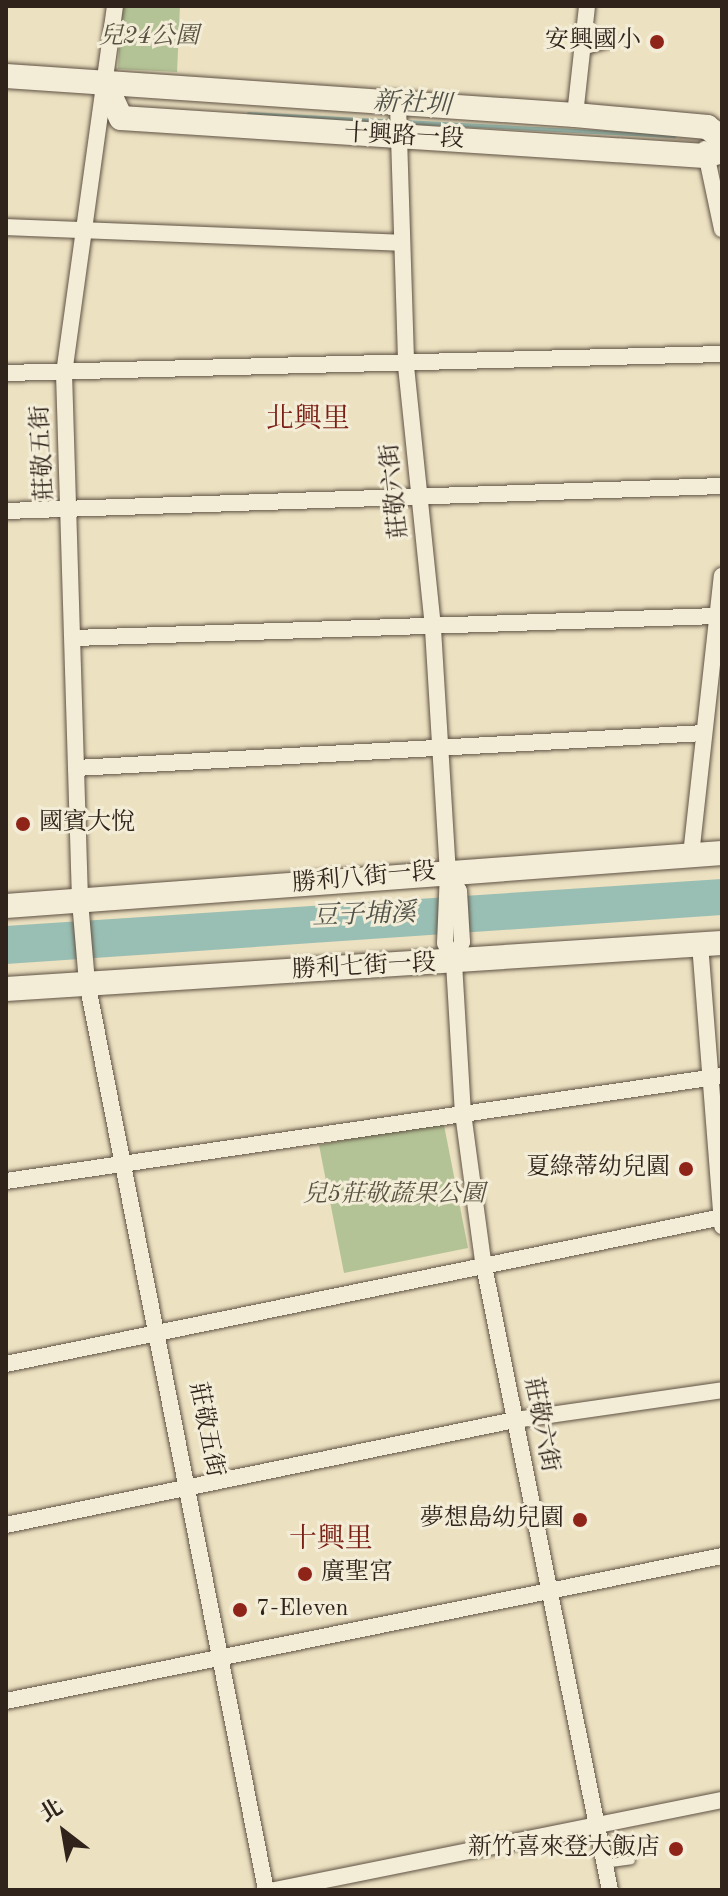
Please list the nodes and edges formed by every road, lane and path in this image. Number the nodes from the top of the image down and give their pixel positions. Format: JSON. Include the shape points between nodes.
{"nodes":[{"id":1,"x":115,"y":6,"type":"edge"},
{"id":2,"x":587,"y":6,"type":"edge"},
{"id":3,"x":609,"y":43,"type":"dead end"},
{"id":4,"x":582,"y":51,"type":"junction"},
{"id":5,"x":6,"y":76,"type":"edge"},
{"id":6,"x":106,"y":86,"type":"junction"},
{"id":7,"x":398,"y":105,"type":"junction"},
{"id":8,"x":575,"y":115,"type":"junction"},
{"id":9,"x":714,"y":133,"type":"edge"},
{"id":10,"x":395,"y":138,"type":"junction"},
{"id":11,"x":714,"y":153,"type":"edge"},
{"id":12,"x":6,"y":227,"type":"edge"},
{"id":13,"x":722,"y":229,"type":"edge"},
{"id":14,"x":81,"y":235,"type":"junction"},
{"id":15,"x":399,"y":243,"type":"junction"},
{"id":16,"x":722,"y":354,"type":"edge"},
{"id":17,"x":406,"y":366,"type":"junction"},
{"id":18,"x":6,"y":373,"type":"edge"},
{"id":19,"x":64,"y":373,"type":"junction"},
{"id":20,"x":722,"y":486,"type":"edge"},
{"id":21,"x":423,"y":498,"type":"junction"},
{"id":22,"x":71,"y":508,"type":"junction"},
{"id":23,"x":6,"y":511,"type":"edge"},
{"id":24,"x":722,"y":576,"type":"edge"},
{"id":25,"x":718,"y":616,"type":"junction"},
{"id":26,"x":433,"y":629,"type":"junction"},
{"id":27,"x":74,"y":638,"type":"junction"},
{"id":28,"x":704,"y":733,"type":"junction"},
{"id":29,"x":440,"y":743,"type":"junction"},
{"id":30,"x":76,"y":768,"type":"junction"},
{"id":31,"x":722,"y":853,"type":"edge"},
{"id":32,"x":691,"y":855,"type":"junction"},
{"id":33,"x":450,"y":885,"type":"junction"},
{"id":34,"x":80,"y":901,"type":"junction"},
{"id":35,"x":6,"y":906,"type":"edge"},
{"id":36,"x":711,"y":944,"type":"edge"},
{"id":37,"x":454,"y":949,"type":"junction"},
{"id":38,"x":87,"y":982,"type":"junction"},
{"id":39,"x":6,"y":989,"type":"edge"},
{"id":40,"x":715,"y":1077,"type":"edge"},
{"id":41,"x":463,"y":1113,"type":"junction"},
{"id":42,"x":128,"y":1165,"type":"junction"},
{"id":43,"x":6,"y":1181,"type":"edge"},
{"id":44,"x":721,"y":1221,"type":"edge"},
{"id":45,"x":483,"y":1261,"type":"junction"},
{"id":46,"x":161,"y":1332,"type":"junction"},
{"id":47,"x":6,"y":1364,"type":"edge"},
{"id":48,"x":722,"y":1390,"type":"edge"},
{"id":49,"x":515,"y":1420,"type":"junction"},
{"id":50,"x":192,"y":1490,"type":"junction"},
{"id":51,"x":6,"y":1525,"type":"edge"},
{"id":52,"x":722,"y":1556,"type":"edge"},
{"id":53,"x":546,"y":1594,"type":"junction"},
{"id":54,"x":220,"y":1657,"type":"junction"},
{"id":55,"x":6,"y":1701,"type":"edge"},
{"id":56,"x":722,"y":1800,"type":"edge"},
{"id":57,"x":594,"y":1823,"type":"junction"},
{"id":58,"x":631,"y":1860,"type":"dead end"},
{"id":59,"x":604,"y":1864,"type":"junction"},
{"id":60,"x":266,"y":1890,"type":"edge"},
{"id":61,"x":275,"y":1890,"type":"edge"},
{"id":62,"x":610,"y":1890,"type":"edge"}],
"edges":[{"from":1,"to":6,"type":"street","name":"莊敬五街"},
{"from":2,"to":4,"type":"street"},
{"from":3,"to":4,"type":"lane"},
{"from":4,"to":8,"type":"street"},
{"from":5,"to":6,"type":"street","name":"十興路一段"},
{"from":6,"to":7,"type":"street","name":"十興路一段"},
{"from":6,"to":10,"type":"street","name":"十興路一段","via":[[121,118]]},
{"from":6,"to":14,"type":"street","name":"莊敬五街"},
{"from":7,"to":8,"type":"street","name":"十興路一段"},
{"from":7,"to":10,"type":"street","name":"莊敬六街"},
{"from":8,"to":9,"type":"street","name":"十興路一段"},
{"from":9,"to":11,"type":"street"},
{"from":10,"to":11,"type":"street","name":"十興路一段"},
{"from":10,"to":15,"type":"street","name":"莊敬六街"},
{"from":11,"to":13,"type":"street"},
{"from":12,"to":14,"type":"street"},
{"from":14,"to":15,"type":"street"},
{"from":14,"to":19,"type":"street","name":"莊敬五街"},
{"from":15,"to":17,"type":"street","name":"莊敬六街"},
{"from":16,"to":17,"type":"street"},
{"from":17,"to":19,"type":"street"},
{"from":17,"to":21,"type":"street","name":"莊敬六街"},
{"from":18,"to":19,"type":"street"},
{"from":19,"to":22,"type":"street","name":"莊敬五街"},
{"from":20,"to":21,"type":"street"},
{"from":21,"to":22,"type":"street"},
{"from":21,"to":26,"type":"street","name":"莊敬六街"},
{"from":22,"to":23,"type":"street"},
{"from":22,"to":27,"type":"street","name":"莊敬五街"},
{"from":24,"to":25,"type":"street"},
{"from":25,"to":26,"type":"street"},
{"from":25,"to":28,"type":"street"},
{"from":26,"to":27,"type":"street"},
{"from":26,"to":29,"type":"street","name":"莊敬六街"},
{"from":27,"to":30,"type":"street","name":"莊敬五街"},
{"from":28,"to":29,"type":"street"},
{"from":28,"to":32,"type":"street"},
{"from":29,"to":30,"type":"street"},
{"from":29,"to":33,"type":"street","name":"莊敬六街"},
{"from":30,"to":34,"type":"street","name":"莊敬五街"},
{"from":31,"to":32,"type":"street","name":"勝利八街一段"},
{"from":32,"to":33,"type":"street","name":"勝利八街一段"},
{"from":33,"to":34,"type":"street","name":"勝利八街一段"},
{"from":33,"to":37,"type":"street","name":"莊敬六街"},
{"from":34,"to":35,"type":"street","name":"勝利八街一段"},
{"from":34,"to":38,"type":"street","name":"莊敬五街"},
{"from":36,"to":37,"type":"street","name":"勝利七街一段"},
{"from":36,"to":40,"type":"street"},
{"from":37,"to":38,"type":"street","name":"勝利七街一段"},
{"from":37,"to":41,"type":"street","name":"莊敬六街"},
{"from":38,"to":39,"type":"street","name":"勝利七街一段"},
{"from":38,"to":42,"type":"street","name":"莊敬五街"},
{"from":40,"to":41,"type":"street"},
{"from":40,"to":44,"type":"street"},
{"from":41,"to":42,"type":"street"},
{"from":41,"to":45,"type":"street","name":"莊敬六街"},
{"from":42,"to":43,"type":"street"},
{"from":42,"to":46,"type":"street","name":"莊敬五街"},
{"from":44,"to":45,"type":"street"},
{"from":45,"to":46,"type":"street"},
{"from":45,"to":49,"type":"street","name":"莊敬六街"},
{"from":46,"to":47,"type":"street"},
{"from":46,"to":50,"type":"street","name":"莊敬五街"},
{"from":48,"to":49,"type":"street"},
{"from":49,"to":50,"type":"street"},
{"from":49,"to":53,"type":"street","name":"莊敬六街"},
{"from":50,"to":51,"type":"street"},
{"from":50,"to":54,"type":"street","name":"莊敬五街"},
{"from":52,"to":53,"type":"street"},
{"from":53,"to":54,"type":"street"},
{"from":53,"to":57,"type":"street","name":"莊敬六街"},
{"from":54,"to":55,"type":"street"},
{"from":54,"to":60,"type":"street","name":"莊敬五街"},
{"from":56,"to":57,"type":"street"},
{"from":57,"to":59,"type":"street","name":"莊敬六街"},
{"from":57,"to":61,"type":"street"},
{"from":58,"to":59,"type":"lane"},
{"from":59,"to":62,"type":"street","name":"莊敬六街"}]}
